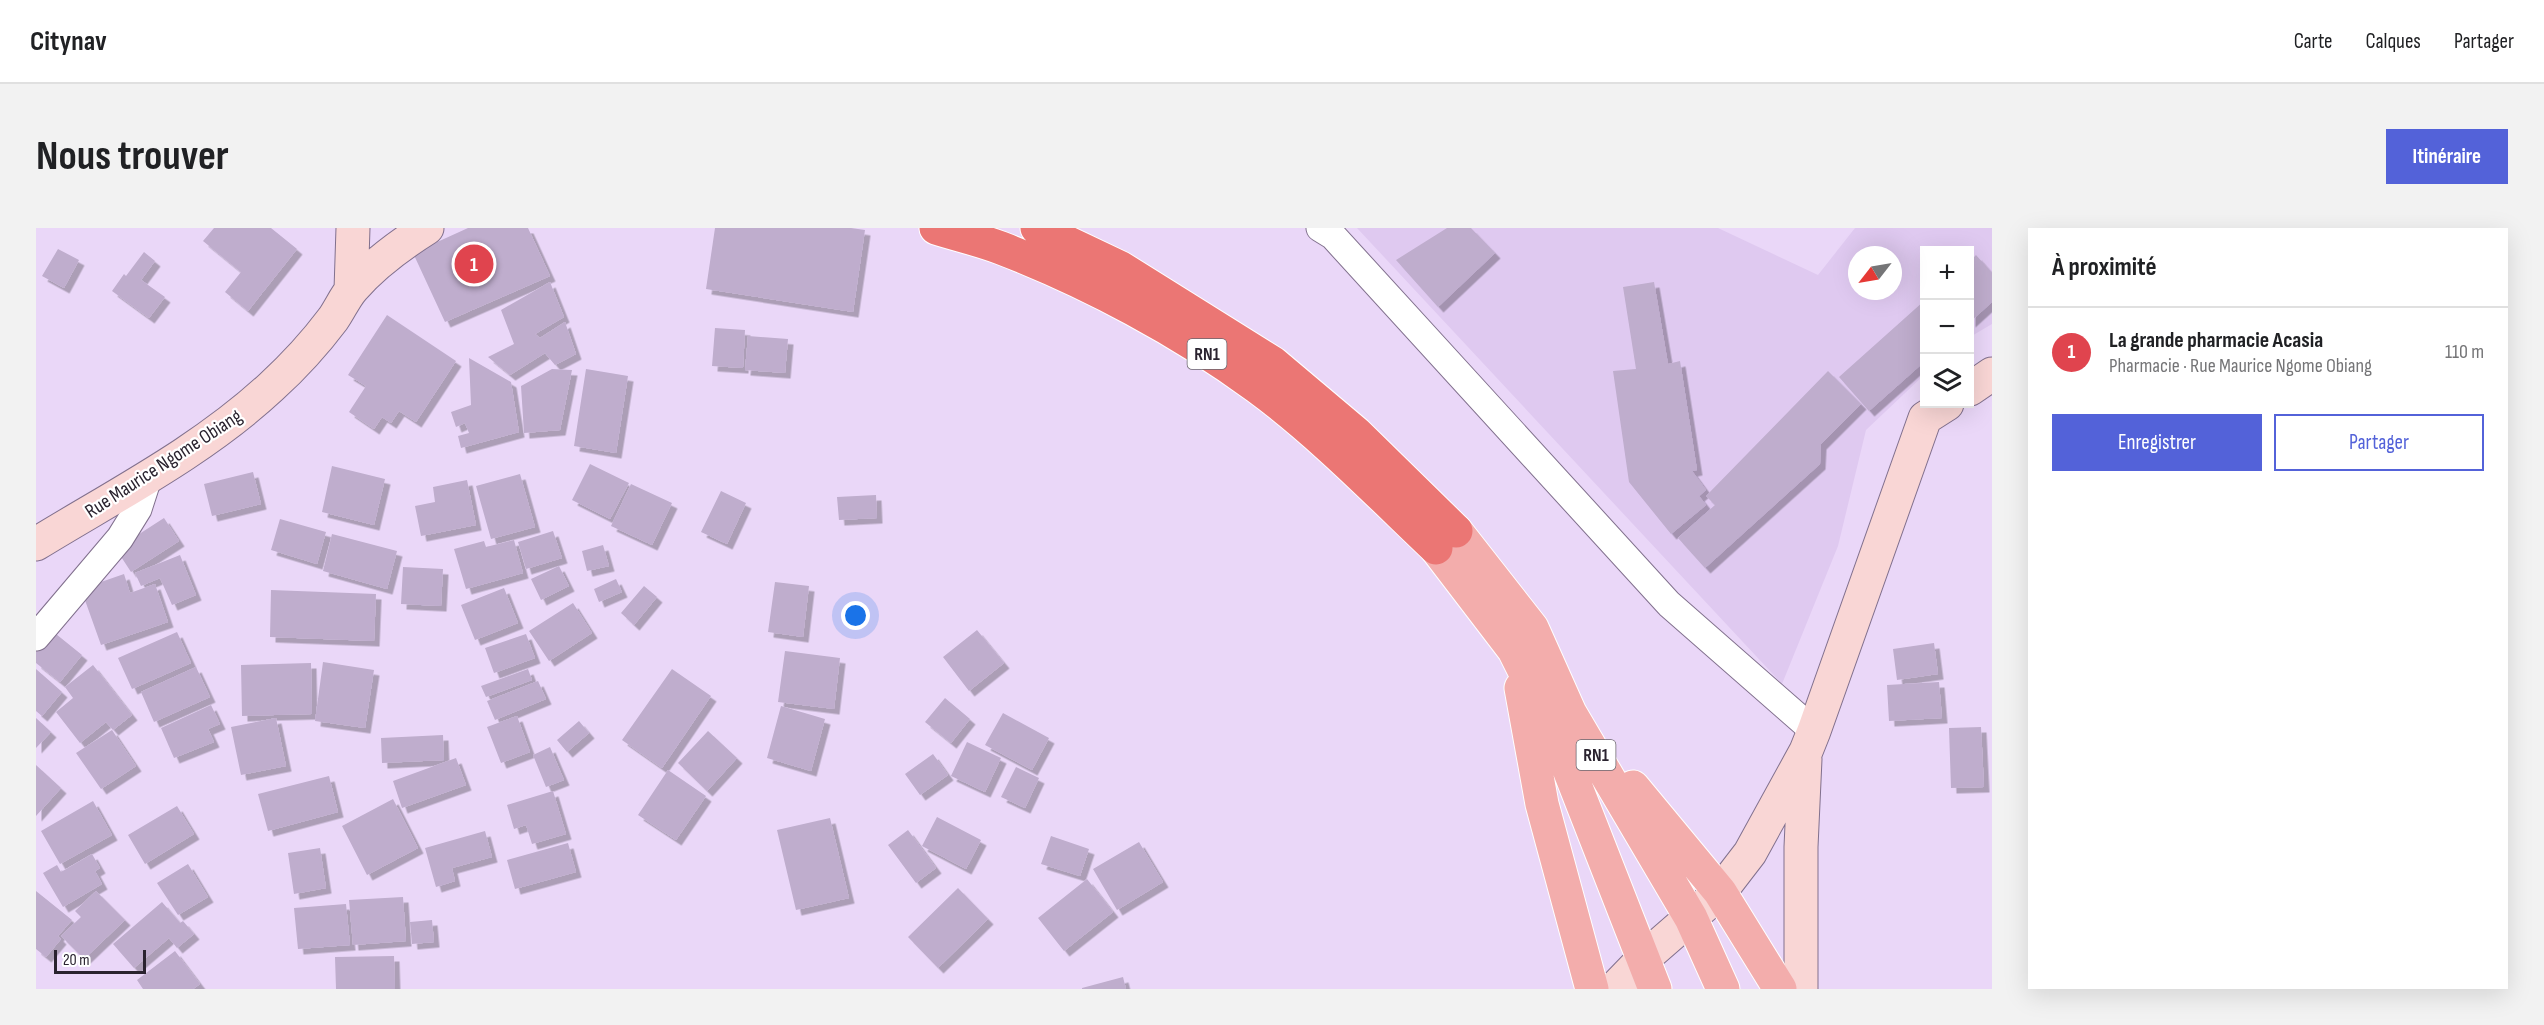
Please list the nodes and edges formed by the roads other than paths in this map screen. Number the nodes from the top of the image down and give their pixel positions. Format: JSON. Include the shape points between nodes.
{"nodes":[{"id":1,"x":352,"y":228,"type":"edge"},
{"id":2,"x":427,"y":228,"type":"edge"},
{"id":3,"x":936,"y":228,"type":"edge"},
{"id":4,"x":1037,"y":228,"type":"edge"},
{"id":5,"x":1320,"y":228,"type":"edge"},
{"id":6,"x":351,"y":290,"type":"junction"},
{"id":7,"x":1992,"y":374,"type":"edge"},
{"id":8,"x":1974,"y":386,"type":"edge"},
{"id":9,"x":1941,"y":408,"type":"edge"},
{"id":10,"x":148,"y":478,"type":"junction"},
{"id":11,"x":1446,"y":539,"type":"junction"},
{"id":12,"x":36,"y":544,"type":"edge"},
{"id":13,"x":36,"y":637,"type":"edge"},
{"id":14,"x":1514,"y":650,"type":"junction"},
{"id":15,"x":1570,"y":713,"type":"junction"},
{"id":16,"x":1810,"y":741,"type":"junction"},
{"id":17,"x":1720,"y":892,"type":"junction"},
{"id":18,"x":1691,"y":918,"type":"junction"},
{"id":19,"x":1643,"y":959,"type":"junction"},
{"id":20,"x":1592,"y":989,"type":"edge"},
{"id":21,"x":1614,"y":989,"type":"edge"},
{"id":22,"x":1655,"y":989,"type":"edge"},
{"id":23,"x":1723,"y":989,"type":"edge"},
{"id":24,"x":1780,"y":989,"type":"edge"},
{"id":25,"x":1800,"y":989,"type":"edge"}],
"edges":[{"from":1,"to":6,"type":"main road"},
{"from":2,"to":6,"type":"main road","name":"Rue Maurice Ngome Obiang","via":[[382,260]]},
{"from":3,"to":11,"type":"highway","number":"RN1","via":[[1050,268],[1184,339],[1257,387]]},
{"from":4,"to":11,"type":"highway","number":"RN1","via":[[1121,268],[1273,363],[1356,432]]},
{"from":5,"to":16,"type":"street","via":[[1333,236],[1669,604]]},
{"from":6,"to":10,"type":"main road","name":"Rue Maurice Ngome Obiang","via":[[321,334],[272,386],[242,412]]},
{"from":7,"to":8,"type":"main road"},
{"from":9,"to":16,"type":"main road","via":[[1925,418]]},
{"from":10,"to":12,"type":"main road","name":"Rue Maurice Ngome Obiang"},
{"from":10,"to":13,"type":"street","via":[[138,509],[120,538]]},
{"from":11,"to":14,"type":"main road","number":"RN1"},
{"from":11,"to":15,"type":"main road","number":"RN1","via":[[1532,628]]},
{"from":14,"to":19,"type":"main road","number":"RN1","via":[[1552,726]]},
{"from":14,"to":20,"type":"main road","via":[[1542,804]]},
{"from":15,"to":17,"type":"main road"},
{"from":15,"to":18,"type":"main road","number":"RN1"},
{"from":16,"to":17,"type":"main road","via":[[1750,854]]},
{"from":16,"to":25,"type":"main road","via":[[1801,847]]},
{"from":17,"to":18,"type":"main road"},
{"from":17,"to":24,"type":"main road"},
{"from":18,"to":19,"type":"main road"},
{"from":18,"to":23,"type":"main road","number":"RN1"},
{"from":19,"to":21,"type":"main road"},
{"from":19,"to":22,"type":"main road","number":"RN1"}]}
